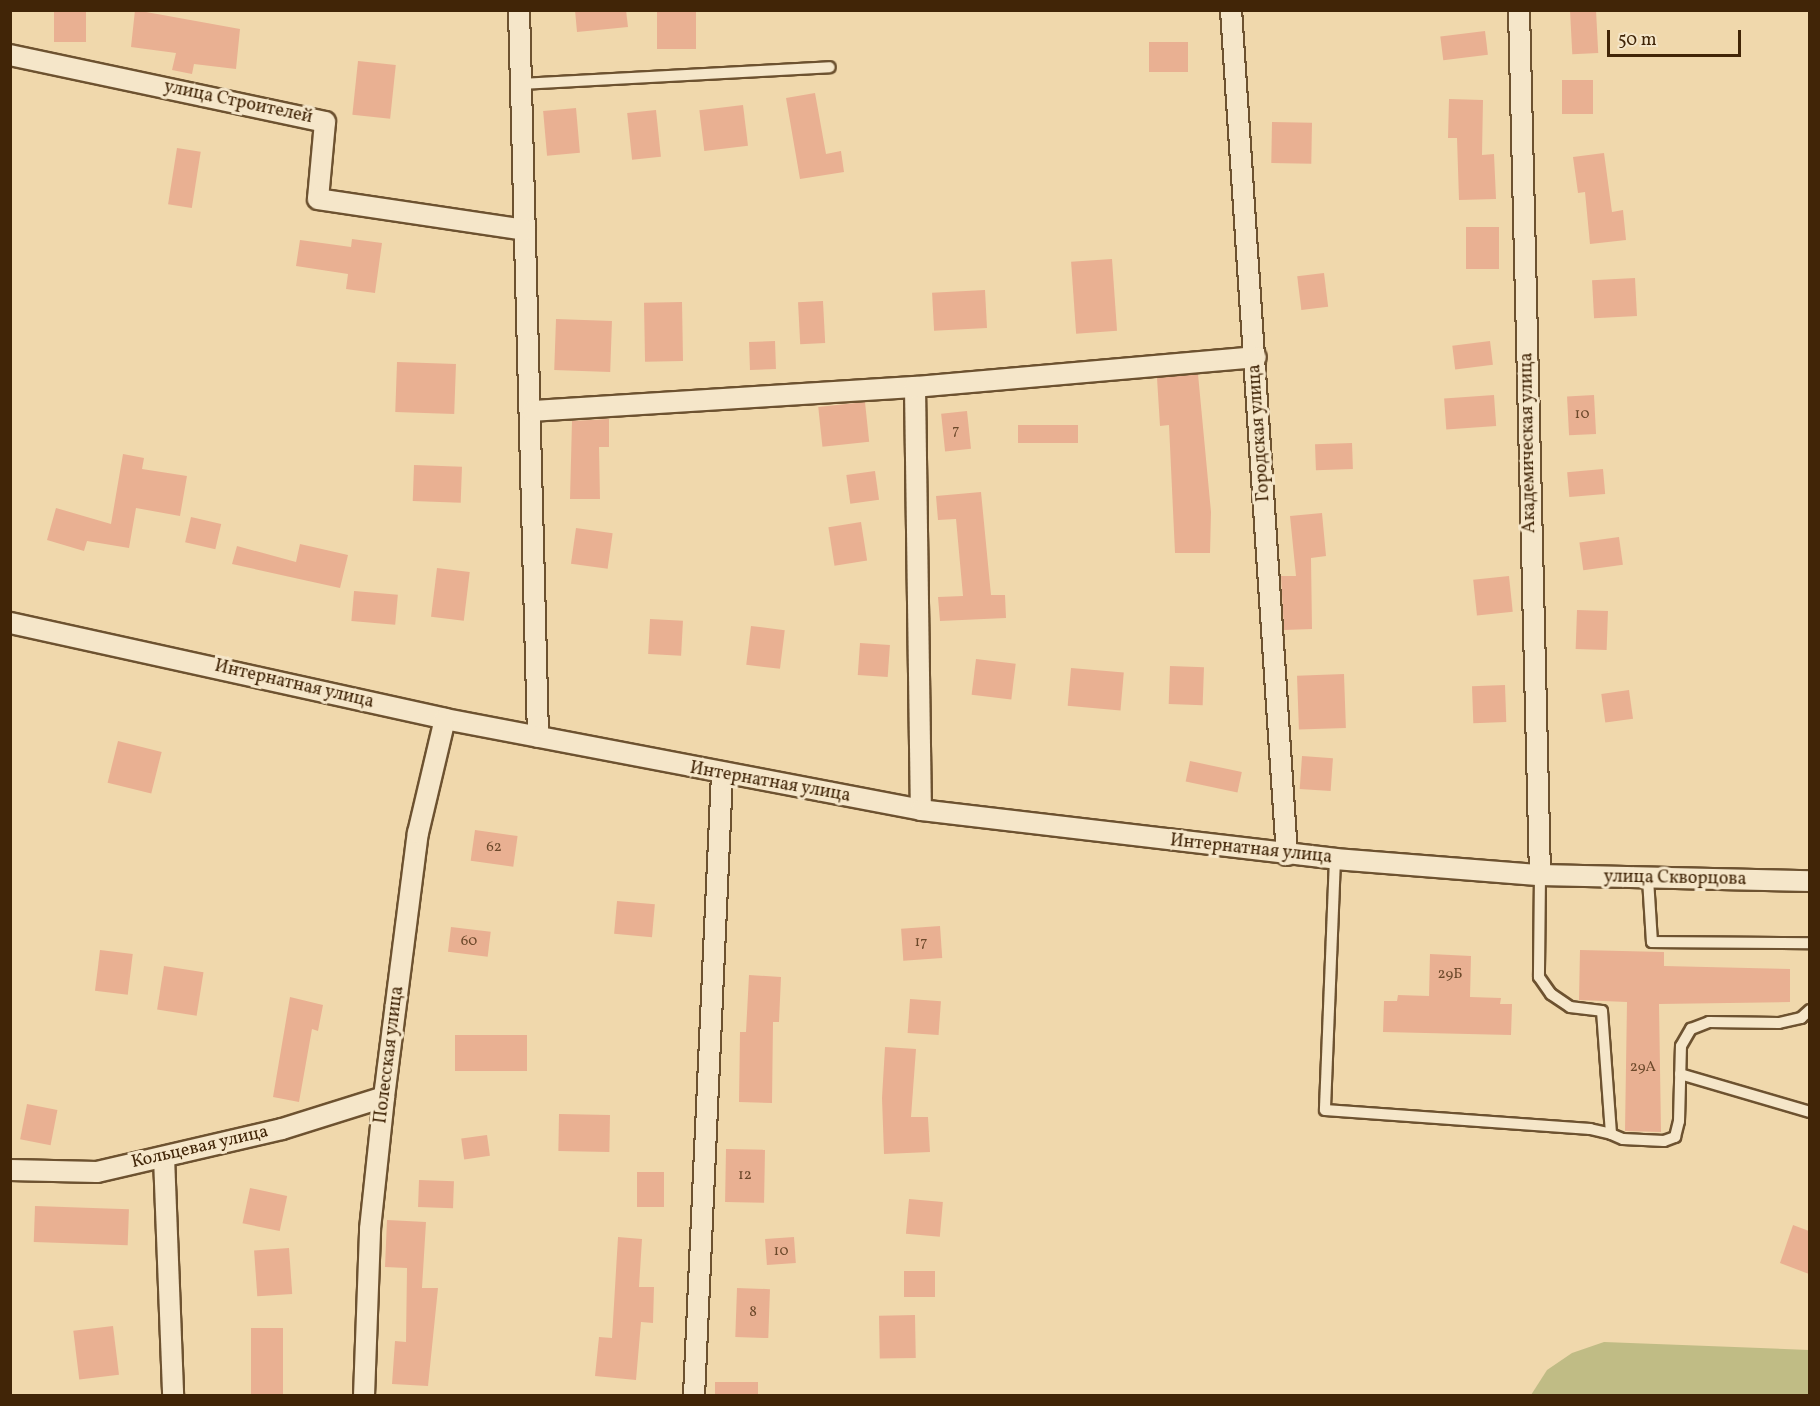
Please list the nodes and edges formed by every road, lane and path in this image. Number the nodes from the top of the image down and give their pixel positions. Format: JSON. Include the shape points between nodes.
{"nodes":[{"id":1,"x":519,"y":10,"type":"edge"},
{"id":2,"x":1231,"y":10,"type":"edge"},
{"id":3,"x":1519,"y":10,"type":"edge"},
{"id":4,"x":10,"y":55,"type":"edge"},
{"id":5,"x":830,"y":67,"type":"dead end"},
{"id":6,"x":521,"y":84,"type":"junction"},
{"id":7,"x":525,"y":230,"type":"junction"},
{"id":8,"x":1256,"y":357,"type":"junction"},
{"id":9,"x":915,"y":387,"type":"junction"},
{"id":10,"x":532,"y":411,"type":"junction"},
{"id":11,"x":10,"y":623,"type":"edge"},
{"id":12,"x":445,"y":719,"type":"junction"},
{"id":13,"x":538,"y":737,"type":"junction"},
{"id":14,"x":722,"y":775,"type":"junction"},
{"id":15,"x":921,"y":810,"type":"junction"},
{"id":16,"x":1287,"y":855,"type":"junction"},
{"id":17,"x":1335,"y":860,"type":"junction"},
{"id":18,"x":1540,"y":876,"type":"junction"},
{"id":19,"x":1648,"y":879,"type":"junction"},
{"id":20,"x":1809,"y":881,"type":"edge"},
{"id":21,"x":1809,"y":943,"type":"edge"},
{"id":22,"x":1809,"y":1010,"type":"edge"},
{"id":23,"x":1680,"y":1074,"type":"junction"},
{"id":24,"x":384,"y":1097,"type":"junction"},
{"id":25,"x":1809,"y":1112,"type":"edge"},
{"id":26,"x":1611,"y":1134,"type":"junction"},
{"id":27,"x":164,"y":1157,"type":"junction"},
{"id":28,"x":10,"y":1170,"type":"edge"},
{"id":29,"x":173,"y":1395,"type":"edge"},
{"id":30,"x":364,"y":1395,"type":"edge"},
{"id":31,"x":694,"y":1395,"type":"edge"}],
"edges":[{"from":1,"to":6,"type":"street"},
{"from":2,"to":8,"type":"street","name":"Городская улица"},
{"from":3,"to":18,"type":"street","name":"Академическая улица"},
{"from":4,"to":7,"type":"street","name":"улица Строителей","via":[[325,122],[318,199]]},
{"from":5,"to":6,"type":"lane"},
{"from":6,"to":7,"type":"street"},
{"from":7,"to":10,"type":"street"},
{"from":8,"to":9,"type":"street"},
{"from":8,"to":16,"type":"street","name":"Городская улица"},
{"from":9,"to":10,"type":"street"},
{"from":9,"to":15,"type":"street"},
{"from":10,"to":13,"type":"street"},
{"from":11,"to":12,"type":"street","name":"Интернатная улица"},
{"from":12,"to":13,"type":"street","name":"Интернатная улица"},
{"from":12,"to":24,"type":"street","name":"Полесская улица","via":[[418,833]]},
{"from":13,"to":14,"type":"street","name":"Интернатная улица"},
{"from":14,"to":15,"type":"street","name":"Интернатная улица"},
{"from":14,"to":31,"type":"street"},
{"from":15,"to":16,"type":"street","name":"Интернатная улица"},
{"from":16,"to":17,"type":"street","name":"Интернатная улица"},
{"from":17,"to":18,"type":"street","name":"Интернатная улица"},
{"from":17,"to":26,"type":"lane","via":[[1325,1110],[1590,1129]]},
{"from":18,"to":19,"type":"street","name":"улица Скворцова"},
{"from":18,"to":26,"type":"lane","via":[[1539,977],[1551,994],[1570,1007],[1602,1011]]},
{"from":19,"to":20,"type":"street","name":"улица Скворцова"},
{"from":19,"to":21,"type":"lane","via":[[1652,942]]},
{"from":22,"to":23,"type":"lane","via":[[1801,1018],[1779,1023],[1709,1022],[1691,1029],[1681,1046]]},
{"from":23,"to":25,"type":"lane"},
{"from":23,"to":26,"type":"lane","via":[[1675,1137],[1664,1141],[1623,1139]]},
{"from":24,"to":27,"type":"street","name":"Кольцевая улица","via":[[282,1129]]},
{"from":24,"to":30,"type":"street","name":"Полесская улица","via":[[370,1229]]},
{"from":27,"to":28,"type":"street","name":"Кольцевая улица","via":[[97,1173]]},
{"from":27,"to":29,"type":"street"}]}
